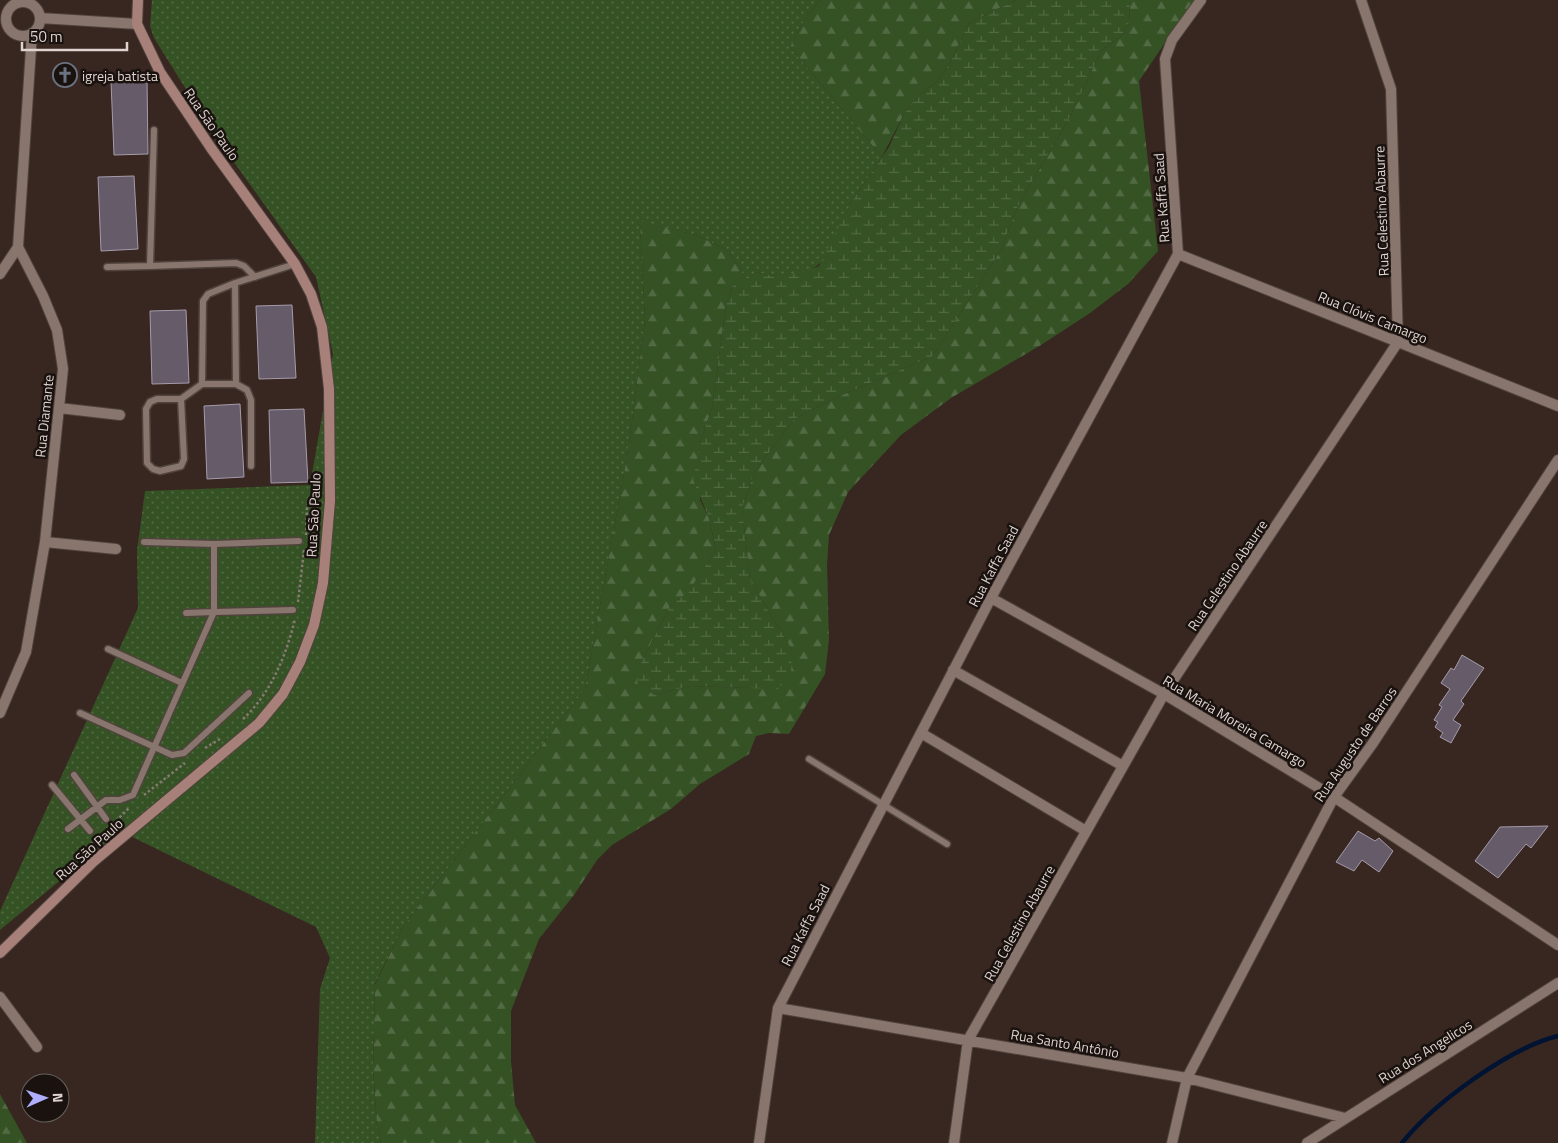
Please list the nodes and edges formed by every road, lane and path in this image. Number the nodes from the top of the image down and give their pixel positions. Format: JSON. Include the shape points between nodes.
{"nodes":[{"id":1,"x":138,"y":0,"type":"edge"},
{"id":2,"x":1201,"y":0,"type":"edge"},
{"id":3,"x":1361,"y":0,"type":"edge"},
{"id":4,"x":27,"y":1,"type":"edge"},
{"id":5,"x":40,"y":18,"type":"junction"},
{"id":6,"x":137,"y":24,"type":"junction"},
{"id":7,"x":3,"y":27,"type":"edge"},
{"id":8,"x":32,"y":33,"type":"junction"},
{"id":9,"x":154,"y":130,"type":"dead end"},
{"id":10,"x":18,"y":247,"type":"junction"},
{"id":11,"x":1178,"y":254,"type":"junction"},
{"id":12,"x":296,"y":264,"type":"junction"},
{"id":13,"x":150,"y":266,"type":"junction"},
{"id":14,"x":107,"y":267,"type":"dead end"},
{"id":15,"x":0,"y":274,"type":"edge"},
{"id":16,"x":255,"y":277,"type":"junction"},
{"id":17,"x":235,"y":283,"type":"junction"},
{"id":18,"x":1398,"y":342,"type":"junction"},
{"id":19,"x":202,"y":384,"type":"junction"},
{"id":20,"x":236,"y":384,"type":"junction"},
{"id":21,"x":181,"y":399,"type":"junction"},
{"id":22,"x":1558,"y":406,"type":"edge"},
{"id":23,"x":59,"y":408,"type":"junction"},
{"id":24,"x":120,"y":415,"type":"dead end"},
{"id":25,"x":1558,"y":460,"type":"edge"},
{"id":26,"x":251,"y":466,"type":"dead end"},
{"id":27,"x":312,"y":497,"type":"dead end"},
{"id":28,"x":45,"y":542,"type":"junction"},
{"id":29,"x":144,"y":542,"type":"dead end"},
{"id":30,"x":303,"y":542,"type":"junction"},
{"id":31,"x":214,"y":544,"type":"junction"},
{"id":32,"x":116,"y":548,"type":"dead end"},
{"id":33,"x":991,"y":598,"type":"junction"},
{"id":34,"x":295,"y":611,"type":"junction"},
{"id":35,"x":214,"y":612,"type":"junction"},
{"id":36,"x":186,"y":613,"type":"dead end"},
{"id":37,"x":108,"y":649,"type":"dead end"},
{"id":38,"x":953,"y":670,"type":"junction"},
{"id":39,"x":182,"y":683,"type":"junction"},
{"id":40,"x":249,"y":693,"type":"dead end"},
{"id":41,"x":1164,"y":694,"type":"junction"},
{"id":42,"x":0,"y":713,"type":"edge"},
{"id":43,"x":80,"y":713,"type":"dead end"},
{"id":44,"x":241,"y":721,"type":"dead end"},
{"id":45,"x":921,"y":733,"type":"junction"},
{"id":46,"x":222,"y":737,"type":"dead end"},
{"id":47,"x":154,"y":746,"type":"junction"},
{"id":48,"x":201,"y":751,"type":"dead end"},
{"id":49,"x":191,"y":758,"type":"dead end"},
{"id":50,"x":809,"y":759,"type":"dead end"},
{"id":51,"x":1123,"y":766,"type":"junction"},
{"id":52,"x":74,"y":775,"type":"dead end"},
{"id":53,"x":52,"y":785,"type":"dead end"},
{"id":54,"x":142,"y":797,"type":"dead end"},
{"id":55,"x":1334,"y":797,"type":"junction"},
{"id":56,"x":136,"y":802,"type":"dead end"},
{"id":57,"x":97,"y":805,"type":"junction"},
{"id":58,"x":882,"y":805,"type":"junction"},
{"id":59,"x":81,"y":818,"type":"junction"},
{"id":60,"x":106,"y":819,"type":"dead end"},
{"id":61,"x":68,"y":828,"type":"dead end"},
{"id":62,"x":90,"y":831,"type":"dead end"},
{"id":63,"x":1086,"y":831,"type":"junction"},
{"id":64,"x":947,"y":844,"type":"dead end"},
{"id":65,"x":72,"y":872,"type":"dead end"},
{"id":66,"x":1558,"y":945,"type":"edge"},
{"id":67,"x":0,"y":953,"type":"edge"},
{"id":68,"x":1558,"y":984,"type":"edge"},
{"id":69,"x":0,"y":997,"type":"edge"},
{"id":70,"x":778,"y":1008,"type":"junction"},
{"id":71,"x":968,"y":1040,"type":"junction"},
{"id":72,"x":37,"y":1047,"type":"dead end"},
{"id":73,"x":1187,"y":1078,"type":"junction"},
{"id":74,"x":1345,"y":1118,"type":"junction"},
{"id":75,"x":759,"y":1143,"type":"edge"},
{"id":76,"x":954,"y":1143,"type":"edge"},
{"id":77,"x":1172,"y":1143,"type":"edge"},
{"id":78,"x":1308,"y":1143,"type":"edge"}],
"edges":[{"from":1,"to":6,"type":"street","name":"Rua São Paulo"},
{"from":2,"to":11,"type":"street","name":"Rua Kaffa Saad","via":[[1172,40],[1165,59]]},
{"from":3,"to":18,"type":"street","name":"Rua Celestino Abaurre","via":[[1391,89]]},
{"from":4,"to":5,"type":"street","via":[[37,8]]},
{"from":4,"to":7,"type":"street","via":[[12,5]]},
{"from":5,"to":6,"type":"street"},
{"from":5,"to":8,"type":"street"},
{"from":6,"to":12,"type":"street","name":"Rua São Paulo","via":[[160,72]]},
{"from":7,"to":8,"type":"street","via":[[14,34],[26,36]]},
{"from":8,"to":10,"type":"street"},
{"from":9,"to":13,"type":"lane"},
{"from":10,"to":15,"type":"street"},
{"from":10,"to":23,"type":"street","name":"Rua Diamante","via":[[44,296],[57,330],[63,368]]},
{"from":11,"to":18,"type":"street","name":"Rua Clóvis Camargo"},
{"from":11,"to":33,"type":"street","name":"Rua Kaffa Saad"},
{"from":12,"to":16,"type":"lane"},
{"from":12,"to":67,"type":"street","name":"Rua São Paulo","via":[[322,326],[329,389],[330,501],[323,583],[314,625],[300,662],[283,694],[259,723],[93,862]]},
{"from":13,"to":14,"type":"lane"},
{"from":13,"to":16,"type":"lane","via":[[236,263]]},
{"from":16,"to":17,"type":"lane"},
{"from":17,"to":19,"type":"lane","via":[[208,294],[203,301]]},
{"from":17,"to":20,"type":"lane"},
{"from":18,"to":22,"type":"street","name":"Rua Clóvis Camargo"},
{"from":18,"to":41,"type":"street","name":"Rua Celestino Abaurre"},
{"from":19,"to":20,"type":"lane"},
{"from":19,"to":21,"type":"lane"},
{"from":20,"to":26,"type":"lane","via":[[247,390],[251,400]]},
{"from":21,"to":21,"type":"lane","via":[[156,399],[146,409],[147,463],[153,469],[160,471],[181,466],[184,459]]},
{"from":23,"to":24,"type":"street"},
{"from":23,"to":28,"type":"street","name":"Rua Diamante"},
{"from":25,"to":55,"type":"street","name":"Rua Augusto de Barros","via":[[1373,743]]},
{"from":27,"to":30,"type":"path","via":[[307,506]]},
{"from":28,"to":32,"type":"street"},
{"from":28,"to":42,"type":"street","name":"Rua Diamante","via":[[26,652]]},
{"from":29,"to":31,"type":"lane"},
{"from":30,"to":31,"type":"lane"},
{"from":30,"to":34,"type":"path"},
{"from":31,"to":35,"type":"lane"},
{"from":33,"to":38,"type":"street","name":"Rua Kaffa Saad"},
{"from":33,"to":41,"type":"street","name":"Rua Maria Moreira Camargo"},
{"from":34,"to":35,"type":"lane"},
{"from":34,"to":44,"type":"path","via":[[288,650],[278,672]]},
{"from":35,"to":36,"type":"lane"},
{"from":35,"to":39,"type":"lane"},
{"from":37,"to":39,"type":"lane"},
{"from":38,"to":45,"type":"street","name":"Rua Kaffa Saad"},
{"from":38,"to":51,"type":"street"},
{"from":39,"to":47,"type":"lane"},
{"from":40,"to":47,"type":"lane","via":[[184,754],[172,754]]},
{"from":41,"to":51,"type":"street","name":"Rua Celestino Abaurre"},
{"from":41,"to":55,"type":"street","name":"Rua Maria Moreira Camargo"},
{"from":43,"to":47,"type":"lane"},
{"from":45,"to":58,"type":"street","name":"Rua Kaffa Saad"},
{"from":45,"to":63,"type":"street"},
{"from":46,"to":48,"type":"path"},
{"from":47,"to":57,"type":"lane","via":[[133,795]]},
{"from":49,"to":54,"type":"path"},
{"from":50,"to":58,"type":"lane"},
{"from":51,"to":63,"type":"street","name":"Rua Celestino Abaurre"},
{"from":52,"to":57,"type":"lane"},
{"from":53,"to":59,"type":"lane"},
{"from":55,"to":66,"type":"street","name":"Rua Maria Moreira Camargo"},
{"from":55,"to":73,"type":"street","name":"Rua Augusto de Barros"},
{"from":56,"to":65,"type":"path","via":[[76,857]]},
{"from":57,"to":59,"type":"lane"},
{"from":57,"to":60,"type":"lane"},
{"from":58,"to":64,"type":"lane"},
{"from":58,"to":70,"type":"street","name":"Rua Kaffa Saad"},
{"from":59,"to":61,"type":"lane"},
{"from":59,"to":62,"type":"lane"},
{"from":63,"to":71,"type":"street","name":"Rua Celestino Abaurre"},
{"from":68,"to":74,"type":"street","name":"Rua dos Angelicos"},
{"from":69,"to":72,"type":"street"},
{"from":70,"to":71,"type":"street","name":"Rua Santo Antônio"},
{"from":70,"to":75,"type":"street","name":"Rua Kaffa Saad"},
{"from":71,"to":73,"type":"street","name":"Rua Santo Antônio"},
{"from":71,"to":76,"type":"street","name":"Rua Celestino Abaurre"},
{"from":73,"to":74,"type":"street","name":"Rua Santo Antônio"},
{"from":73,"to":77,"type":"street","name":"Rua Augusto de Barros"},
{"from":74,"to":78,"type":"street","name":"Rua dos Angelicos"}]}
